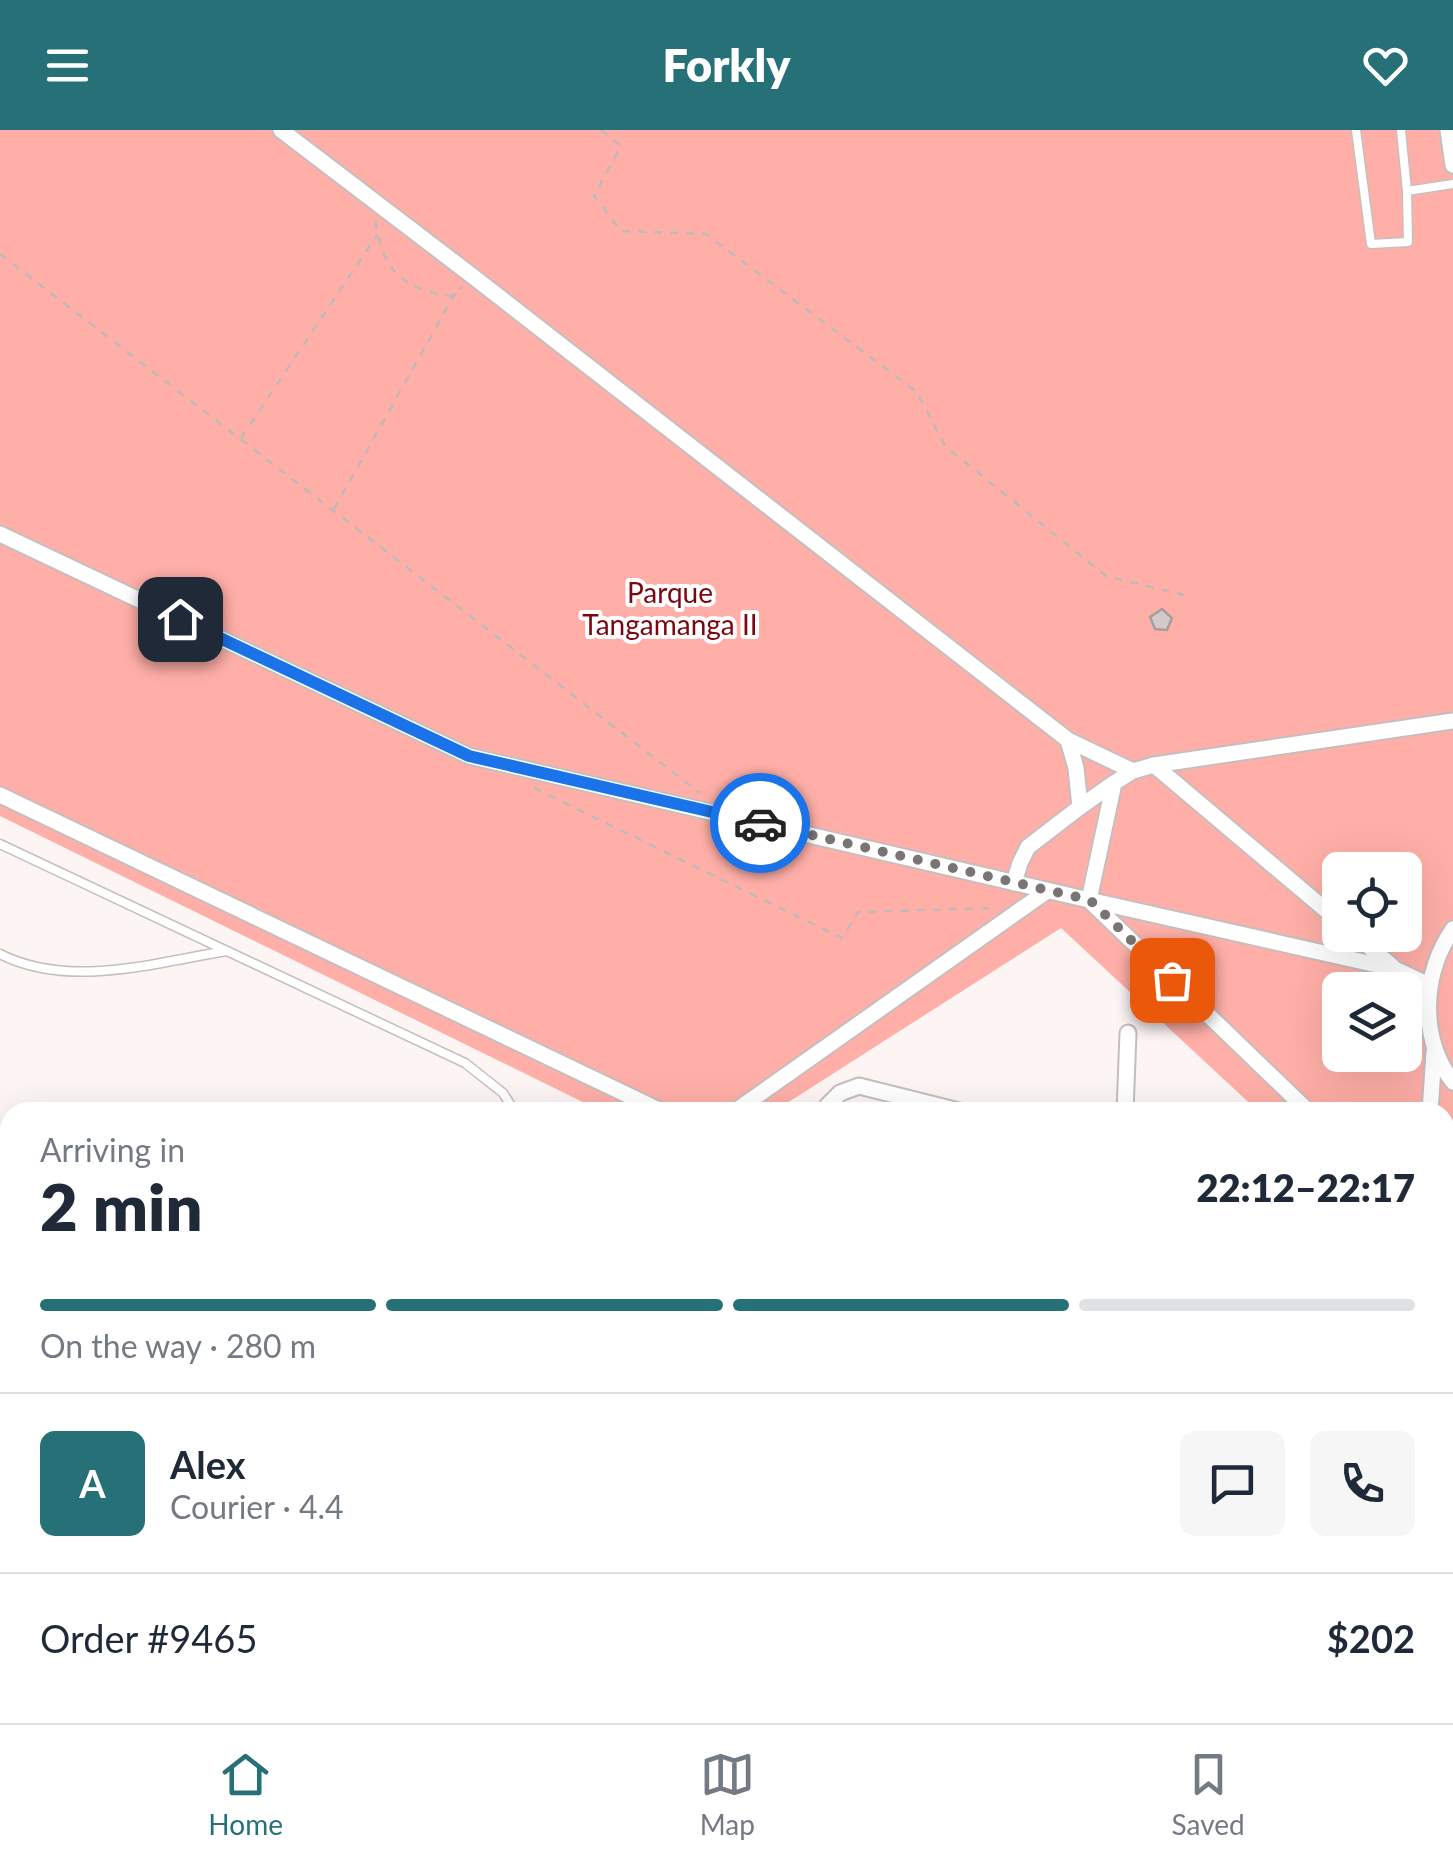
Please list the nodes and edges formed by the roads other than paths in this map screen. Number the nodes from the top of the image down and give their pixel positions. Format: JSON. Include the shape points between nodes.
{"nodes":[{"id":1,"x":281,"y":130,"type":"edge"},
{"id":2,"x":1356,"y":130,"type":"edge"},
{"id":3,"x":1400,"y":130,"type":"edge"},
{"id":4,"x":1448,"y":130,"type":"edge"},
{"id":5,"x":1453,"y":165,"type":"edge"},
{"id":6,"x":1453,"y":184,"type":"edge"},
{"id":7,"x":1407,"y":190,"type":"junction"},
{"id":8,"x":0,"y":534,"type":"edge"},
{"id":9,"x":1453,"y":721,"type":"edge"},
{"id":10,"x":1068,"y":740,"type":"junction"},
{"id":11,"x":1154,"y":765,"type":"junction"},
{"id":12,"x":1133,"y":771,"type":"junction"},
{"id":13,"x":1114,"y":783,"type":"junction"},
{"id":14,"x":0,"y":796,"type":"edge"},
{"id":15,"x":1080,"y":806,"type":"junction"},
{"id":16,"x":0,"y":844,"type":"edge"},
{"id":17,"x":1014,"y":883,"type":"junction"},
{"id":18,"x":1048,"y":890,"type":"junction"},
{"id":19,"x":1090,"y":900,"type":"junction"},
{"id":20,"x":1322,"y":907,"type":"edge"},
{"id":21,"x":1453,"y":929,"type":"edge"},
{"id":22,"x":226,"y":951,"type":"junction"},
{"id":23,"x":1375,"y":952,"type":"edge"},
{"id":24,"x":0,"y":954,"type":"edge"},
{"id":25,"x":1395,"y":969,"type":"junction"},
{"id":26,"x":1430,"y":985,"type":"junction"},
{"id":27,"x":1128,"y":1034,"type":"dead end"},
{"id":28,"x":1435,"y":1048,"type":"junction"},
{"id":29,"x":1453,"y":1082,"type":"edge"},
{"id":30,"x":509,"y":1102,"type":"edge"},
{"id":31,"x":642,"y":1102,"type":"edge"},
{"id":32,"x":748,"y":1102,"type":"edge"},
{"id":33,"x":831,"y":1102,"type":"edge"},
{"id":34,"x":906,"y":1102,"type":"edge"},
{"id":35,"x":1125,"y":1102,"type":"edge"},
{"id":36,"x":1299,"y":1102,"type":"edge"},
{"id":37,"x":1431,"y":1102,"type":"edge"}],
"edges":[{"from":1,"to":10,"type":"street"},
{"from":2,"to":7,"type":"lane","via":[[1371,244],[1408,242]]},
{"from":3,"to":7,"type":"lane"},
{"from":4,"to":5,"type":"street"},
{"from":6,"to":7,"type":"lane"},
{"from":8,"to":17,"type":"street","via":[[469,756]]},
{"from":9,"to":11,"type":"street"},
{"from":10,"to":12,"type":"street"},
{"from":10,"to":15,"type":"street"},
{"from":11,"to":12,"type":"street"},
{"from":11,"to":20,"type":"street"},
{"from":12,"to":13,"type":"street"},
{"from":13,"to":15,"type":"street"},
{"from":13,"to":19,"type":"street"},
{"from":14,"to":31,"type":"street"},
{"from":15,"to":17,"type":"street","via":[[1028,847]]},
{"from":16,"to":22,"type":"lane"},
{"from":17,"to":18,"type":"street"},
{"from":18,"to":19,"type":"street"},
{"from":18,"to":32,"type":"street"},
{"from":19,"to":25,"type":"street"},
{"from":19,"to":36,"type":"street"},
{"from":21,"to":26,"type":"street"},
{"from":22,"to":24,"type":"lane","via":[[110,970],[54,971]]},
{"from":22,"to":30,"type":"lane","via":[[465,1064]]},
{"from":23,"to":25,"type":"street"},
{"from":25,"to":26,"type":"street"},
{"from":26,"to":28,"type":"street"},
{"from":27,"to":35,"type":"street"},
{"from":28,"to":29,"type":"street"},
{"from":28,"to":37,"type":"street"},
{"from":33,"to":34,"type":"street","via":[[859,1086]]}]}
